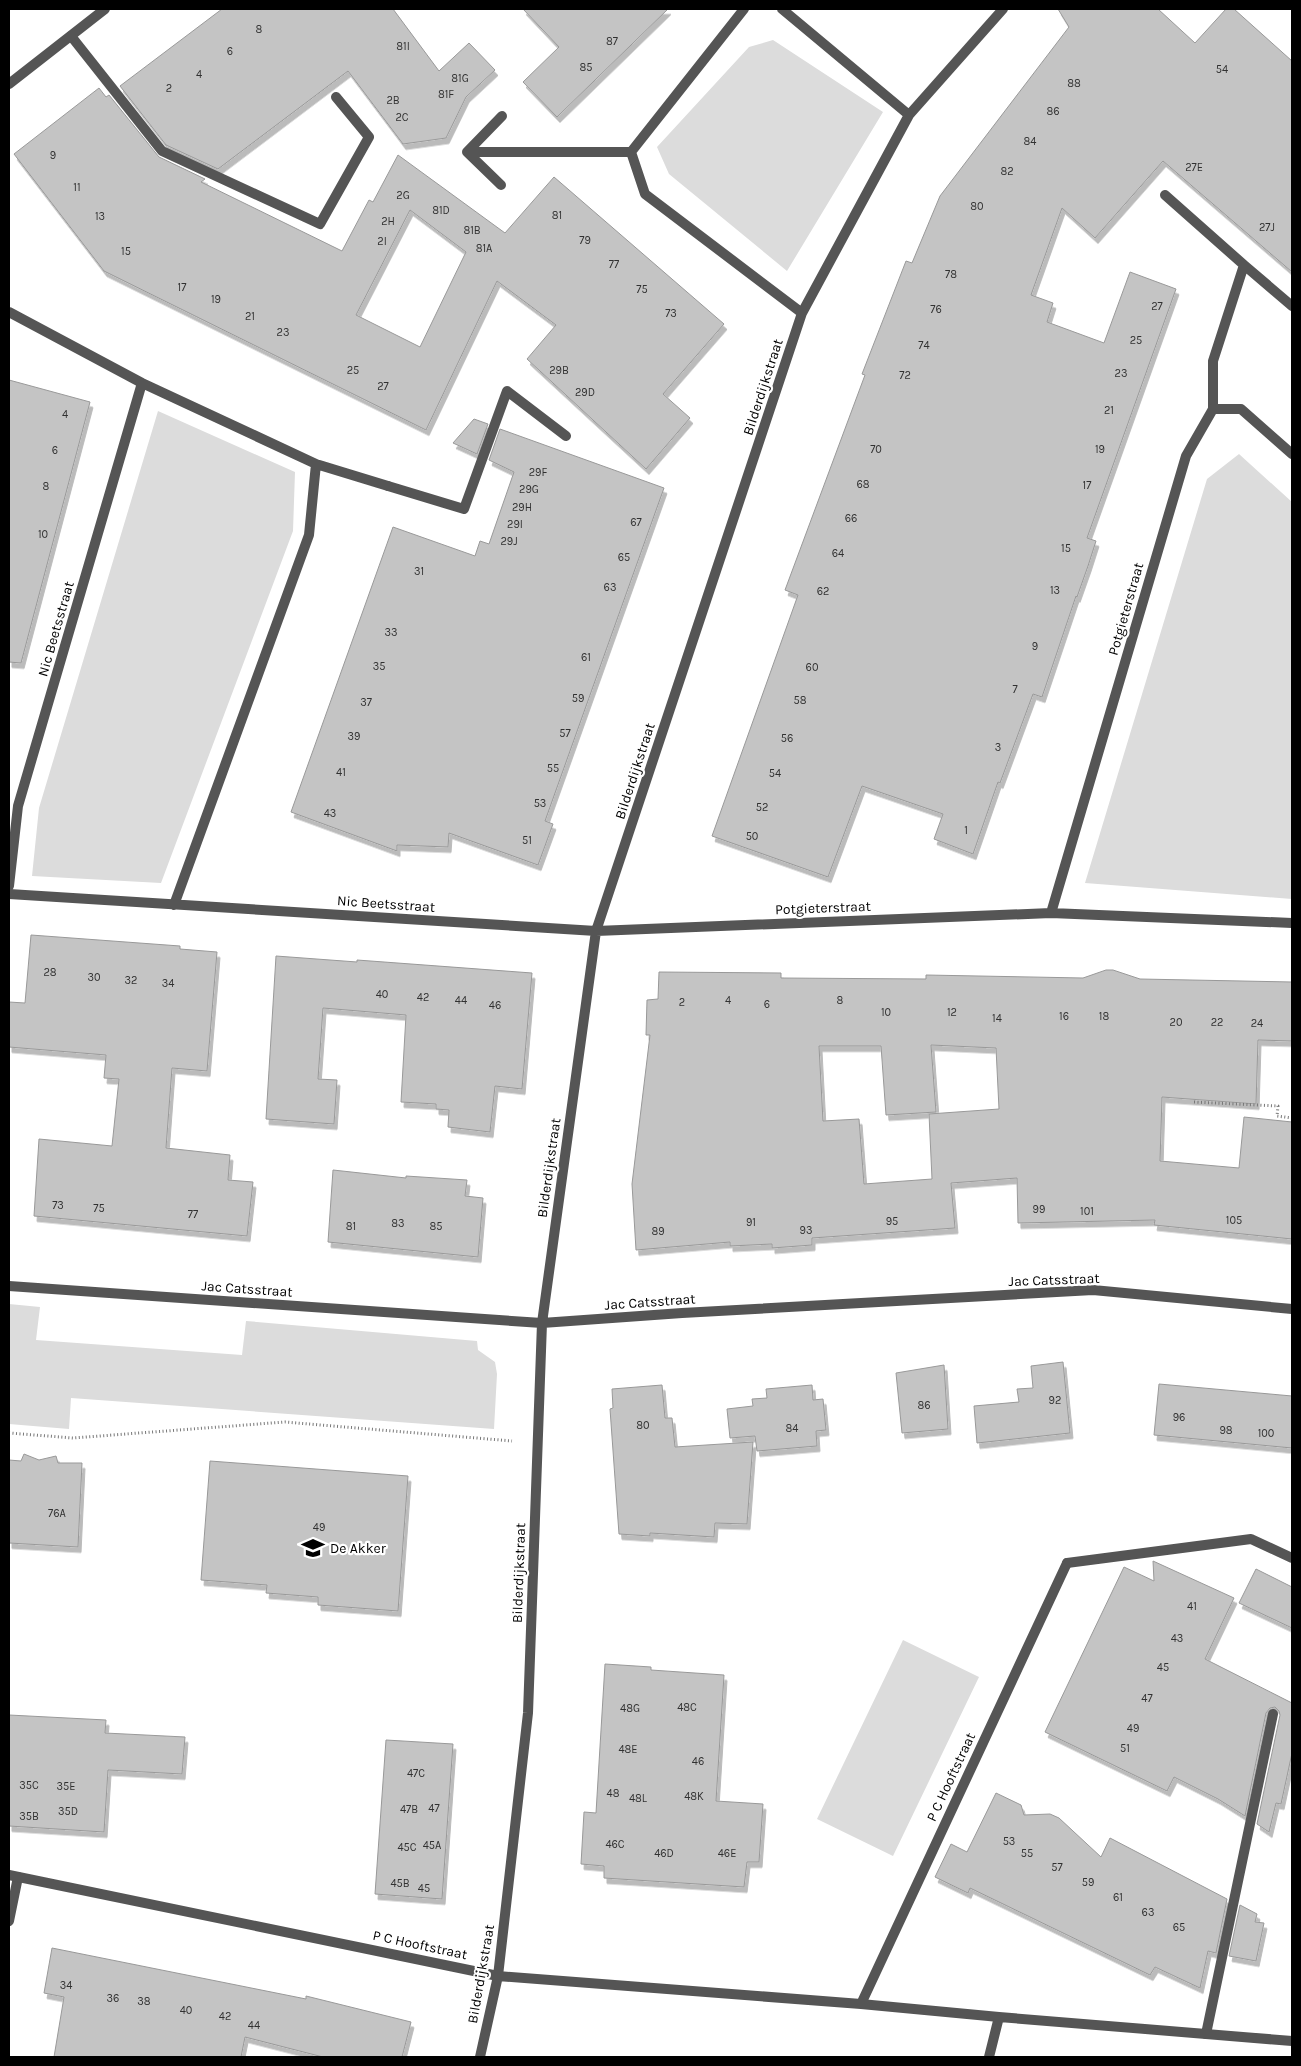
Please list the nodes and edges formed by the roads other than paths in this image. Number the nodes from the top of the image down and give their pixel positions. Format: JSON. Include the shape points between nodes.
{"nodes":[{"id":1,"x":105,"y":9,"type":"edge"},
{"id":2,"x":744,"y":9,"type":"edge"},
{"id":3,"x":782,"y":9,"type":"edge"},
{"id":4,"x":1003,"y":9,"type":"edge"},
{"id":5,"x":71,"y":36,"type":"junction"},
{"id":6,"x":9,"y":84,"type":"edge"},
{"id":7,"x":336,"y":97,"type":"dead end"},
{"id":8,"x":909,"y":114,"type":"junction"},
{"id":9,"x":502,"y":116,"type":"dead end"},
{"id":10,"x":466,"y":152,"type":"junction"},
{"id":11,"x":631,"y":152,"type":"junction"},
{"id":12,"x":501,"y":185,"type":"dead end"},
{"id":13,"x":1165,"y":195,"type":"dead end"},
{"id":14,"x":1244,"y":265,"type":"junction"},
{"id":15,"x":1292,"y":306,"type":"edge"},
{"id":16,"x":9,"y":312,"type":"edge"},
{"id":17,"x":802,"y":313,"type":"junction"},
{"id":18,"x":142,"y":382,"type":"junction"},
{"id":19,"x":1213,"y":409,"type":"junction"},
{"id":20,"x":566,"y":436,"type":"dead end"},
{"id":21,"x":1292,"y":454,"type":"edge"},
{"id":22,"x":316,"y":464,"type":"junction"},
{"id":23,"x":9,"y":886,"type":"edge"},
{"id":24,"x":9,"y":894,"type":"edge"},
{"id":25,"x":174,"y":905,"type":"junction"},
{"id":26,"x":1051,"y":913,"type":"junction"},
{"id":27,"x":1292,"y":923,"type":"edge"},
{"id":28,"x":596,"y":931,"type":"junction"},
{"id":29,"x":9,"y":1286,"type":"edge"},
{"id":30,"x":1292,"y":1309,"type":"edge"},
{"id":31,"x":542,"y":1323,"type":"junction"},
{"id":32,"x":1292,"y":1558,"type":"edge"},
{"id":33,"x":1273,"y":1714,"type":"dead end"},
{"id":34,"x":13,"y":1876,"type":"edge"},
{"id":35,"x":9,"y":1921,"type":"edge"},
{"id":36,"x":498,"y":1976,"type":"junction"},
{"id":37,"x":861,"y":2004,"type":"junction"},
{"id":38,"x":999,"y":2017,"type":"junction"},
{"id":39,"x":1206,"y":2034,"type":"junction"},
{"id":40,"x":1292,"y":2042,"type":"edge"},
{"id":41,"x":480,"y":2057,"type":"edge"},
{"id":42,"x":989,"y":2057,"type":"edge"}],
"edges":[{"from":1,"to":5,"type":"street"},
{"from":2,"to":11,"type":"street"},
{"from":3,"to":8,"type":"street"},
{"from":4,"to":8,"type":"street","name":"Bilderdijkstraat"},
{"from":5,"to":6,"type":"street"},
{"from":5,"to":7,"type":"street","via":[[162,151],[320,224],[369,137]]},
{"from":8,"to":17,"type":"street","name":"Bilderdijkstraat"},
{"from":9,"to":10,"type":"street"},
{"from":10,"to":11,"type":"street"},
{"from":10,"to":12,"type":"street"},
{"from":11,"to":17,"type":"street","via":[[645,194]]},
{"from":13,"to":14,"type":"street"},
{"from":14,"to":15,"type":"street"},
{"from":14,"to":19,"type":"street","via":[[1213,362]]},
{"from":16,"to":18,"type":"street"},
{"from":17,"to":28,"type":"street","name":"Bilderdijkstraat"},
{"from":18,"to":22,"type":"street"},
{"from":18,"to":23,"type":"street","name":"Nic Beetsstraat","via":[[18,806]]},
{"from":19,"to":21,"type":"street","via":[[1241,409]]},
{"from":19,"to":26,"type":"street","name":"Potgieterstraat","via":[[1186,456]]},
{"from":20,"to":22,"type":"street","via":[[507,391],[464,509]]},
{"from":22,"to":25,"type":"street","via":[[309,535]]},
{"from":24,"to":25,"type":"street","name":"Nic Beetsstraat"},
{"from":25,"to":28,"type":"street","name":"Nic Beetsstraat"},
{"from":26,"to":27,"type":"street","name":"Potgieterstraat"},
{"from":26,"to":28,"type":"street","name":"Potgieterstraat"},
{"from":28,"to":31,"type":"street","name":"Bilderdijkstraat"},
{"from":29,"to":31,"type":"street","name":"Jac Catsstraat"},
{"from":30,"to":31,"type":"street","name":"Jac Catsstraat","via":[[1093,1290]]},
{"from":31,"to":36,"type":"street","name":"Bilderdijkstraat","via":[[528,1713]]},
{"from":32,"to":37,"type":"street","name":"P C Hooftstraat","via":[[1251,1539],[1067,1563]]},
{"from":33,"to":39,"type":"street"},
{"from":34,"to":35,"type":"street"},
{"from":34,"to":36,"type":"street","name":"P C Hooftstraat"},
{"from":36,"to":37,"type":"street","name":"P C Hooftstraat"},
{"from":36,"to":41,"type":"street","name":"Bilderdijkstraat"},
{"from":37,"to":38,"type":"street","name":"P C Hooftstraat"},
{"from":38,"to":39,"type":"street","name":"P C Hooftstraat"},
{"from":38,"to":42,"type":"street"},
{"from":39,"to":40,"type":"street","name":"P C Hooftstraat"}]}
